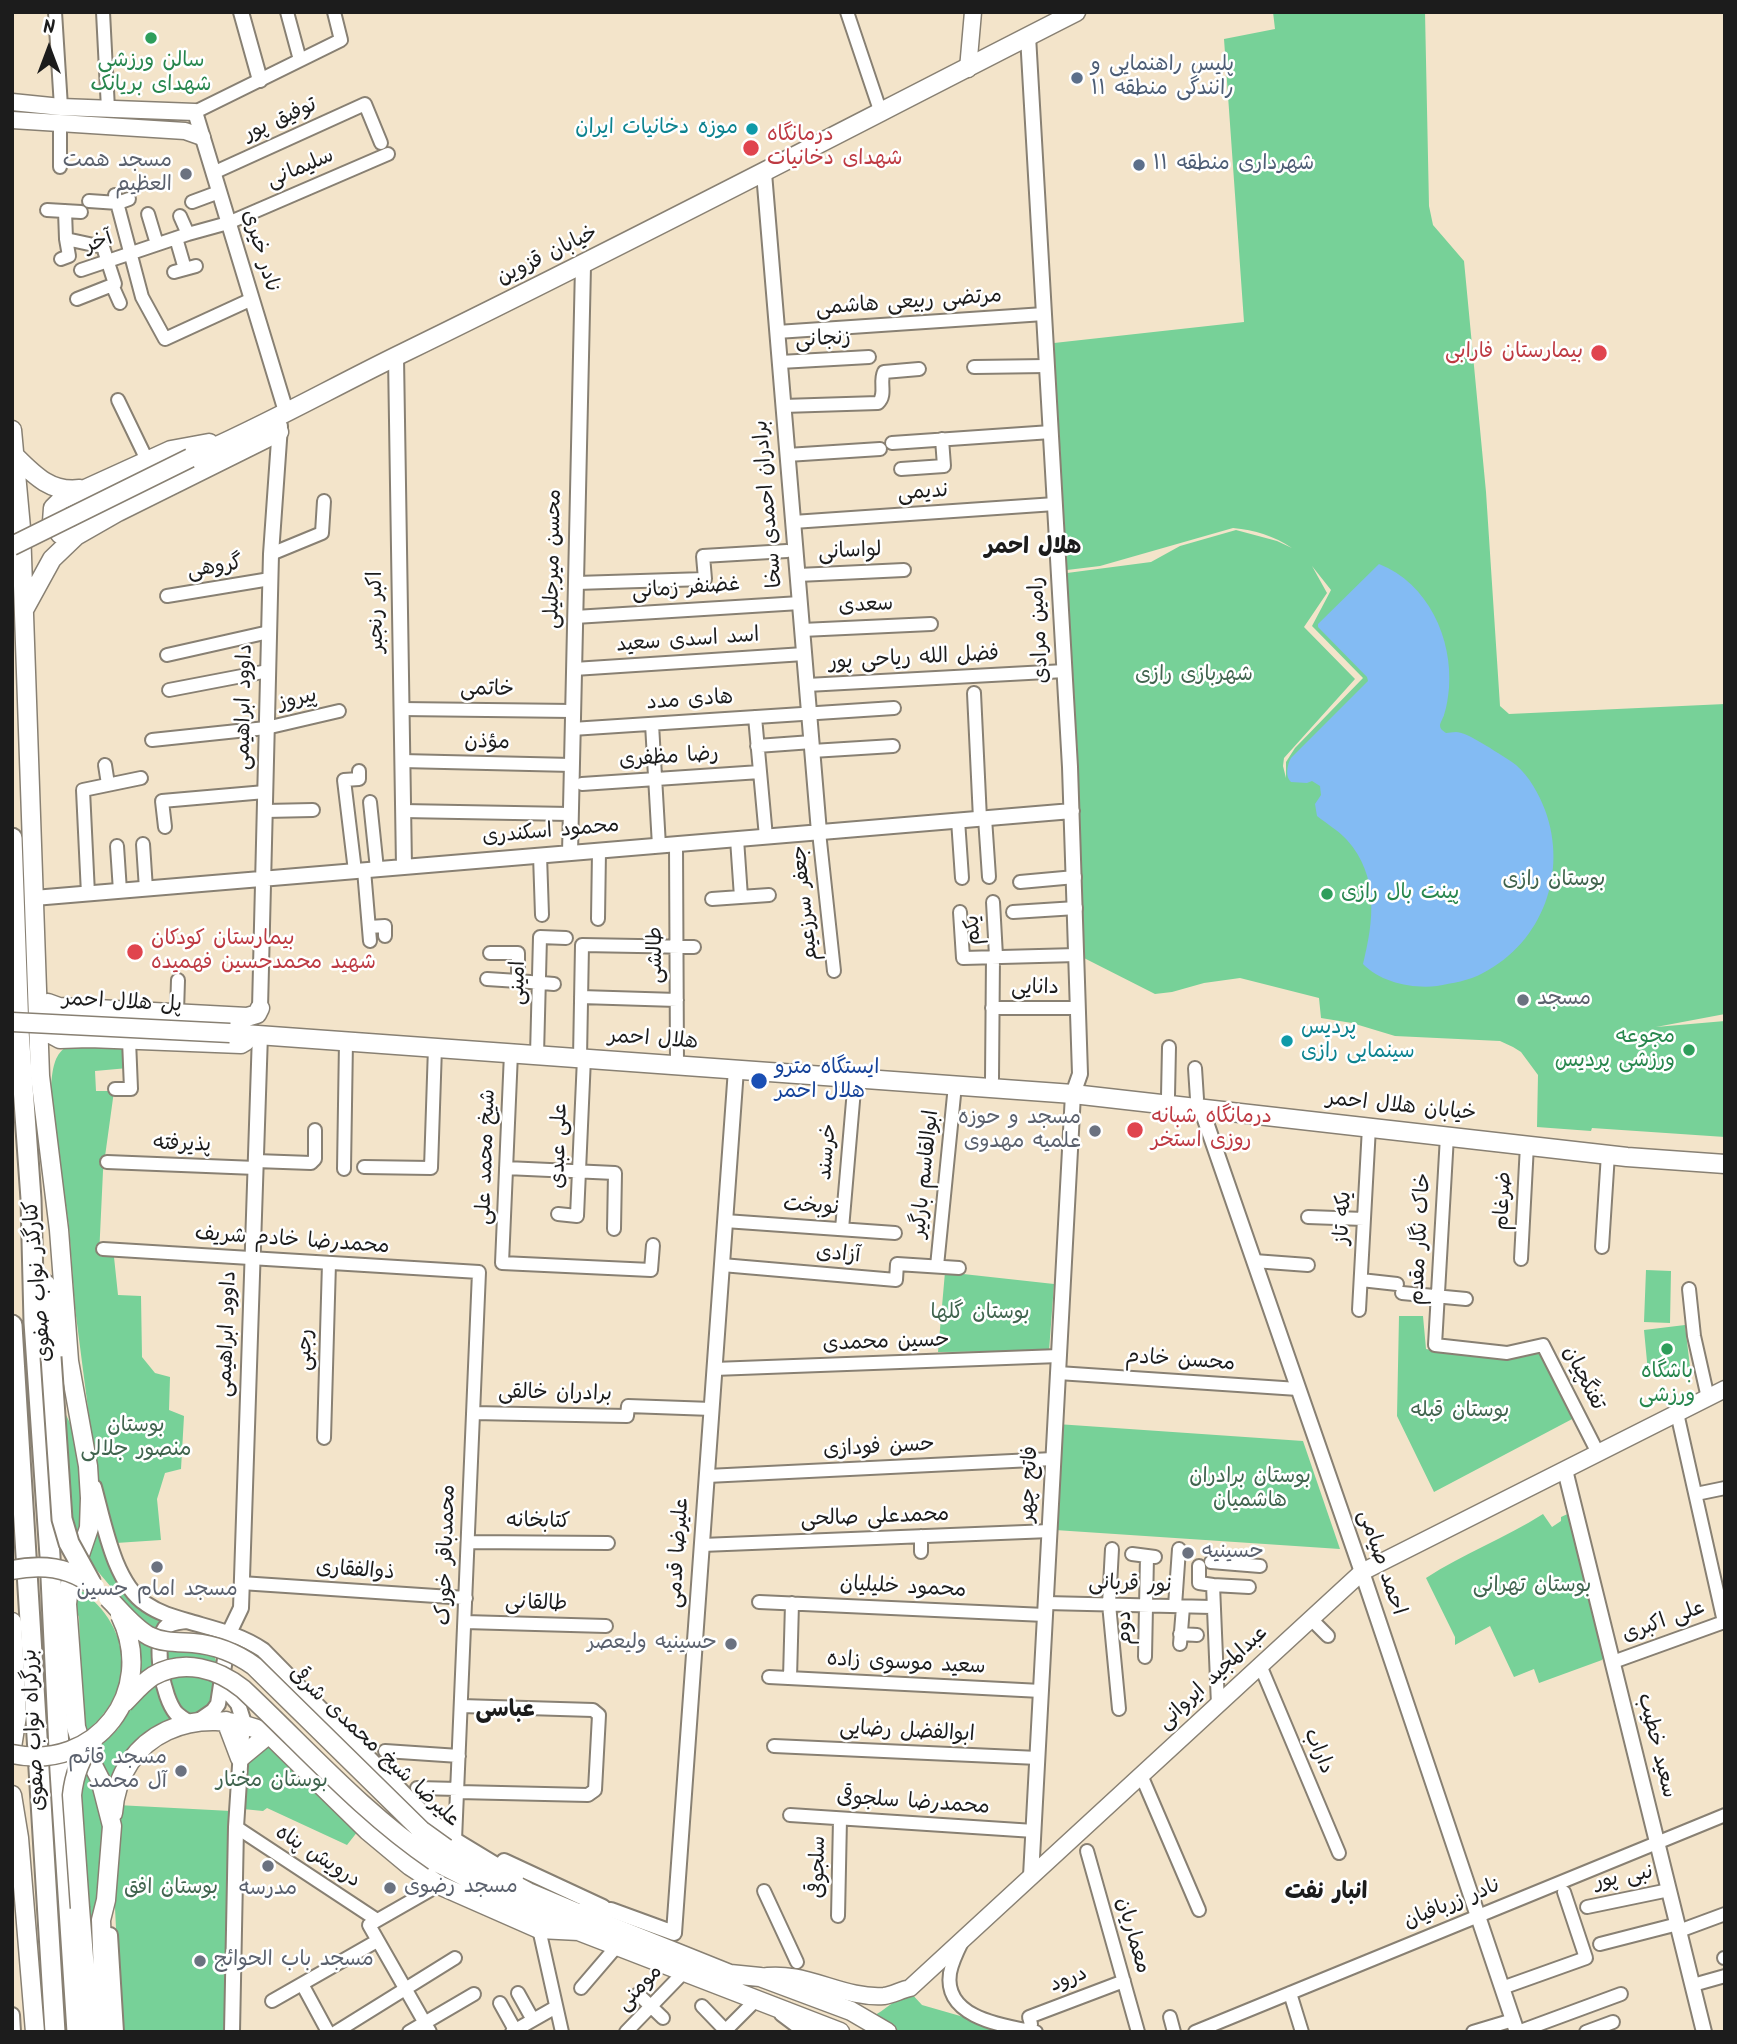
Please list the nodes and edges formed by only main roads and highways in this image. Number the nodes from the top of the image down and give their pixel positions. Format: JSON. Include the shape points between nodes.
{"nodes":[{"id":1,"x":974,"y":12,"type":"edge"},
{"id":2,"x":1076,"y":12,"type":"edge"},
{"id":3,"x":968,"y":69,"type":"junction"},
{"id":4,"x":12,"y":102,"type":"edge"},
{"id":5,"x":195,"y":112,"type":"road end"},
{"id":6,"x":60,"y":115,"type":"junction"},
{"id":7,"x":12,"y":120,"type":"edge"},
{"id":8,"x":202,"y":137,"type":"road end"},
{"id":9,"x":12,"y":430,"type":"edge"},
{"id":10,"x":279,"y":432,"type":"road end"},
{"id":11,"x":234,"y":439,"type":"junction"},
{"id":12,"x":15,"y":456,"type":"junction"},
{"id":13,"x":91,"y":488,"type":"junction"},
{"id":14,"x":76,"y":536,"type":"junction"},
{"id":15,"x":12,"y":546,"type":"edge"},
{"id":16,"x":24,"y":610,"type":"junction"},
{"id":17,"x":12,"y":838,"type":"edge"},
{"id":18,"x":37,"y":977,"type":"junction"},
{"id":19,"x":59,"y":1007,"type":"junction"},
{"id":20,"x":260,"y":1008,"type":"road end"},
{"id":21,"x":12,"y":1022,"type":"edge"},
{"id":22,"x":230,"y":1032,"type":"joint"},
{"id":23,"x":260,"y":1034,"type":"junction"},
{"id":24,"x":60,"y":1040,"type":"junction"},
{"id":25,"x":40,"y":1076,"type":"junction"},
{"id":26,"x":1073,"y":1094,"type":"joint"},
{"id":27,"x":1725,"y":1164,"type":"edge"},
{"id":28,"x":31,"y":1199,"type":"junction"},
{"id":29,"x":12,"y":1325,"type":"edge"},
{"id":30,"x":1725,"y":1389,"type":"edge"},
{"id":31,"x":12,"y":1570,"type":"edge"},
{"id":32,"x":91,"y":1583,"type":"junction"},
{"id":33,"x":108,"y":1598,"type":"junction"},
{"id":34,"x":12,"y":1622,"type":"edge"},
{"id":35,"x":124,"y":1703,"type":"junction"},
{"id":36,"x":235,"y":1723,"type":"junction"},
{"id":37,"x":269,"y":1734,"type":"junction"},
{"id":38,"x":99,"y":1735,"type":"junction"},
{"id":39,"x":12,"y":1747,"type":"edge"},
{"id":40,"x":12,"y":1754,"type":"edge"},
{"id":41,"x":12,"y":1795,"type":"edge"},
{"id":42,"x":112,"y":1826,"type":"junction"},
{"id":43,"x":445,"y":1850,"type":"junction"},
{"id":44,"x":18,"y":1907,"type":"edge"},
{"id":45,"x":579,"y":1931,"type":"junction"},
{"id":46,"x":760,"y":1977,"type":"junction"},
{"id":47,"x":23,"y":2032,"type":"edge"},
{"id":48,"x":35,"y":2032,"type":"edge"},
{"id":49,"x":54,"y":2032,"type":"edge"},
{"id":50,"x":76,"y":2032,"type":"edge"},
{"id":51,"x":90,"y":2032,"type":"edge"},
{"id":52,"x":105,"y":2032,"type":"edge"},
{"id":53,"x":840,"y":2032,"type":"edge"},
{"id":54,"x":887,"y":2032,"type":"edge"}],
"edges":[{"from":1,"to":3,"type":"main road"},
{"from":2,"to":3,"type":"main road","name":"خیابان قزوین"},
{"from":3,"to":11,"type":"main road","name":"خیابان قزوین"},
{"from":4,"to":6,"type":"main road"},
{"from":5,"to":6,"type":"main road","via":[[108,109]]},
{"from":6,"to":7,"type":"main road"},
{"from":6,"to":8,"type":"main road"},
{"from":9,"to":12,"type":"main road","name":"کنارگذر نواب صفوی"},
{"from":10,"to":14,"type":"main road"},
{"from":11,"to":13,"type":"main road","via":[[179,447]]},
{"from":11,"to":15,"type":"main road","name":"خیابان قزوین","bridge":true},
{"from":12,"to":13,"type":"main road","via":[[48,485]]},
{"from":12,"to":16,"type":"main road","name":"کنارگذر نواب صفوی"},
{"from":13,"to":14,"type":"main road","via":[[61,500],[51,512],[60,534]]},
{"from":14,"to":16,"type":"main road","via":[[52,559]]},
{"from":16,"to":18,"type":"main road","name":"کنارگذر نواب صفوی"},
{"from":17,"to":28,"type":"highway","name":"بزرگراه نواب صفوی"},
{"from":18,"to":19,"type":"main road","via":[[42,996]]},
{"from":18,"to":25,"type":"main road","name":"کنارگذر نواب صفوی"},
{"from":19,"to":20,"type":"main road","via":[[247,1017]]},
{"from":19,"to":24,"type":"main road","via":[[46,1016],[45,1025],[47,1032]]},
{"from":21,"to":22,"type":"main road","name":"پل هلال احمر","bridge":true},
{"from":22,"to":23,"type":"main road","name":"هلال احمر"},
{"from":23,"to":24,"type":"main road","via":[[241,1044]]},
{"from":23,"to":26,"type":"main road","name":"هلال احمر"},
{"from":24,"to":25,"type":"main road","via":[[48,1050]]},
{"from":25,"to":42,"type":"main road","name":"کنارگذر نواب صفوی","via":[[69,1360],[90,1499],[89,1528],[69,1587],[76,1727],[100,1779]]},
{"from":26,"to":27,"type":"main road","name":"خیابان هلال احمر","via":[[1199,1104],[1447,1136]]},
{"from":28,"to":32,"type":"highway","bridge":true,"via":[[41,1224],[62,1519],[69,1543]]},
{"from":28,"to":50,"type":"highway","name":"بزرگراه نواب صفوی","via":[[34,1322]]},
{"from":29,"to":49,"type":"highway","name":"بزرگراه نواب صفوی"},
{"from":30,"to":46,"type":"main road","name":"عبدالمجید ایروانی","via":[[1362,1572],[910,1988],[886,1996],[865,1995],[794,1976]]},
{"from":31,"to":32,"type":"main road","bridge":true,"via":[[60,1569]]},
{"from":32,"to":33,"type":"main road","bridge":true},
{"from":33,"to":35,"type":"main road","bridge":true,"via":[[130,1637],[131,1681]]},
{"from":33,"to":43,"type":"main road","name":"علیرضا شیخ محمدی شرقی","bridge":true,"via":[[151,1637],[226,1650],[248,1661]]},
{"from":34,"to":39,"type":"main road","via":[[17,1716]]},
{"from":35,"to":38,"type":"main road","bridge":true},
{"from":35,"to":43,"type":"main road","name":"علیرضا شیخ محمدی شرقی","bridge":true,"via":[[153,1676],[176,1669],[204,1668],[229,1678],[412,1846]]},
{"from":36,"to":37,"type":"main road"},
{"from":36,"to":37,"type":"main road","via":[[240,1758]]},
{"from":36,"to":42,"type":"main road","via":[[195,1721],[149,1741],[131,1760],[118,1785]]},
{"from":37,"to":45,"type":"main road","via":[[368,1831],[439,1885],[539,1929]]},
{"from":38,"to":40,"type":"main road","bridge":true,"via":[[65,1754]]},
{"from":38,"to":51,"type":"main road","bridge":true,"via":[[81,1761],[72,1795]]},
{"from":41,"to":44,"type":"main road","via":[[18,1829]]},
{"from":42,"to":52,"type":"main road","name":"کنارگذر نواب صفوی","via":[[101,1920]]},
{"from":43,"to":45,"type":"main road","name":"علیرضا شیخ محمدی شرقی","via":[[502,1898]]},
{"from":43,"to":46,"type":"main road","name":"علیرضا شیخ محمدی شرقی","via":[[573,1911],[730,1973]]},
{"from":44,"to":47,"type":"main road"},
{"from":44,"to":48,"type":"main road"},
{"from":45,"to":53,"type":"main road","name":"علیرضا شیخ محمدی شرقی"},
{"from":46,"to":54,"type":"main road","name":"علیرضا شیخ محمدی شرقی","via":[[852,2011]]}]}
